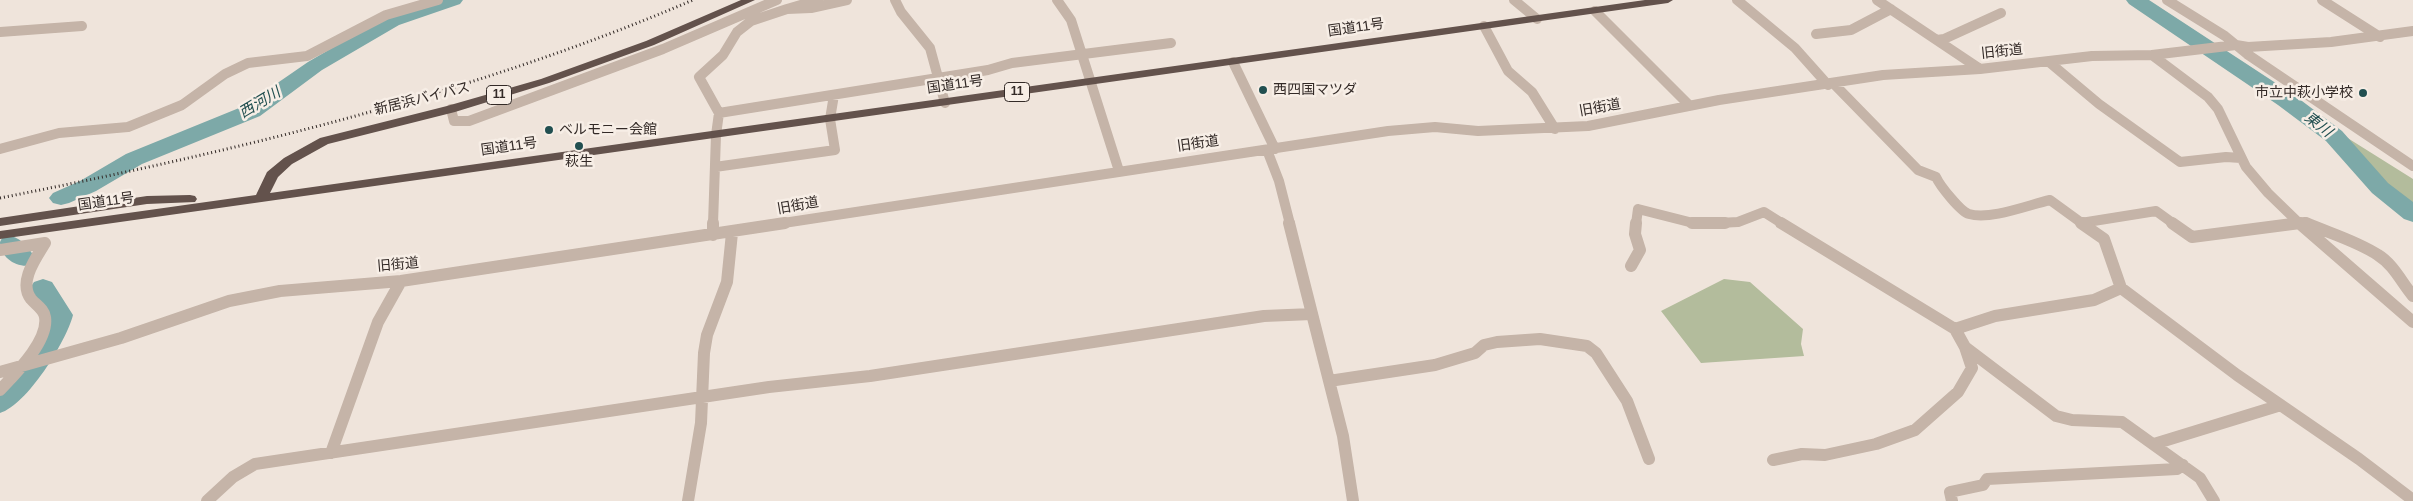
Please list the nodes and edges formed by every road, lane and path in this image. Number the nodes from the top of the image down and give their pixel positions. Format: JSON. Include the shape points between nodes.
{"nodes":[{"id":1,"x":438,"y":0,"type":"edge"},
{"id":2,"x":750,"y":0,"type":"edge"},
{"id":3,"x":777,"y":0,"type":"edge"},
{"id":4,"x":818,"y":0,"type":"edge"},
{"id":5,"x":847,"y":0,"type":"edge"},
{"id":6,"x":896,"y":0,"type":"edge"},
{"id":7,"x":1057,"y":0,"type":"edge"},
{"id":8,"x":1514,"y":0,"type":"edge"},
{"id":9,"x":1668,"y":0,"type":"edge"},
{"id":10,"x":1737,"y":0,"type":"edge"},
{"id":11,"x":1877,"y":0,"type":"edge"},
{"id":12,"x":2167,"y":0,"type":"edge"},
{"id":13,"x":2322,"y":0,"type":"edge"},
{"id":14,"x":787,"y":8,"type":"junction"},
{"id":15,"x":1890,"y":9,"type":"junction"},
{"id":16,"x":1595,"y":10,"type":"junction"},
{"id":17,"x":2001,"y":13,"type":"dead end"},
{"id":18,"x":1537,"y":19,"type":"junction"},
{"id":19,"x":82,"y":26,"type":"dead end"},
{"id":20,"x":1484,"y":26,"type":"junction"},
{"id":21,"x":2413,"y":31,"type":"edge"},
{"id":22,"x":0,"y":32,"type":"edge"},
{"id":23,"x":1816,"y":34,"type":"dead end"},
{"id":24,"x":2380,"y":37,"type":"junction"},
{"id":25,"x":1937,"y":40,"type":"junction"},
{"id":26,"x":1171,"y":43,"type":"dead end"},
{"id":27,"x":2232,"y":46,"type":"junction"},
{"id":28,"x":1083,"y":54,"type":"junction"},
{"id":29,"x":2152,"y":55,"type":"junction"},
{"id":30,"x":1233,"y":62,"type":"junction"},
{"id":31,"x":2049,"y":62,"type":"junction"},
{"id":32,"x":1980,"y":69,"type":"junction"},
{"id":33,"x":938,"y":78,"type":"junction"},
{"id":34,"x":1092,"y":82,"type":"junction"},
{"id":35,"x":1831,"y":84,"type":"junction"},
{"id":36,"x":834,"y":95,"type":"junction"},
{"id":37,"x":945,"y":103,"type":"junction"},
{"id":38,"x":1690,"y":106,"type":"junction"},
{"id":39,"x":451,"y":109,"type":"junction"},
{"id":40,"x":719,"y":113,"type":"junction"},
{"id":41,"x":830,"y":119,"type":"junction"},
{"id":42,"x":1555,"y":129,"type":"junction"},
{"id":43,"x":716,"y":135,"type":"junction"},
{"id":44,"x":0,"y":149,"type":"edge"},
{"id":45,"x":1271,"y":150,"type":"junction"},
{"id":46,"x":2241,"y":158,"type":"junction"},
{"id":47,"x":2413,"y":166,"type":"edge"},
{"id":48,"x":715,"y":167,"type":"junction"},
{"id":49,"x":1119,"y":171,"type":"junction"},
{"id":50,"x":263,"y":194,"type":"junction"},
{"id":51,"x":0,"y":222,"type":"edge"},
{"id":52,"x":2297,"y":222,"type":"junction"},
{"id":53,"x":2081,"y":223,"type":"junction"},
{"id":54,"x":732,"y":233,"type":"junction"},
{"id":55,"x":0,"y":235,"type":"edge"},
{"id":56,"x":713,"y":235,"type":"junction"},
{"id":57,"x":0,"y":250,"type":"edge"},
{"id":58,"x":1632,"y":266,"type":"dead end"},
{"id":59,"x":401,"y":281,"type":"junction"},
{"id":60,"x":2121,"y":288,"type":"junction"},
{"id":61,"x":2413,"y":296,"type":"edge"},
{"id":62,"x":1312,"y":314,"type":"junction"},
{"id":63,"x":2413,"y":322,"type":"edge"},
{"id":64,"x":1955,"y":329,"type":"junction"},
{"id":65,"x":1965,"y":347,"type":"junction"},
{"id":66,"x":22,"y":366,"type":"junction"},
{"id":67,"x":0,"y":372,"type":"edge"},
{"id":68,"x":1329,"y":381,"type":"junction"},
{"id":69,"x":0,"y":390,"type":"edge"},
{"id":70,"x":702,"y":397,"type":"junction"},
{"id":71,"x":2281,"y":405,"type":"junction"},
{"id":72,"x":2154,"y":444,"type":"junction"},
{"id":73,"x":331,"y":453,"type":"junction"},
{"id":74,"x":1649,"y":459,"type":"dead end"},
{"id":75,"x":1773,"y":460,"type":"dead end"},
{"id":76,"x":2183,"y":465,"type":"junction"},
{"id":77,"x":2413,"y":500,"type":"edge"},
{"id":78,"x":207,"y":501,"type":"edge"},
{"id":79,"x":688,"y":501,"type":"edge"},
{"id":80,"x":1353,"y":501,"type":"edge"},
{"id":81,"x":1952,"y":501,"type":"edge"},
{"id":82,"x":2214,"y":501,"type":"edge"}],
"edges":[{"from":1,"to":44,"type":"street","via":[[386,15],[307,56],[248,63],[225,74],[182,105],[128,127],[59,133]]},
{"from":2,"to":39,"type":"highway","name":"新居浜バイパス","number":"11","via":[[641,46],[545,81]]},
{"from":3,"to":39,"type":"street","via":[[578,83],[469,121],[454,121]]},
{"from":4,"to":14,"type":"street"},
{"from":5,"to":14,"type":"street","via":[[811,8]]},
{"from":6,"to":33,"type":"street","via":[[915,32],[926,42]]},
{"from":7,"to":28,"type":"street","via":[[1071,20]]},
{"from":8,"to":18,"type":"street"},
{"from":9,"to":16,"type":"highway","name":"国道11号","number":"11"},
{"from":10,"to":35,"type":"street","via":[[1795,48]]},
{"from":11,"to":15,"type":"street"},
{"from":12,"to":27,"type":"street"},
{"from":13,"to":24,"type":"street"},
{"from":14,"to":40,"type":"street","via":[[751,21],[737,32],[723,55],[701,72],[699,77]]},
{"from":15,"to":23,"type":"street","via":[[1851,30]]},
{"from":15,"to":25,"type":"street"},
{"from":16,"to":18,"type":"highway","name":"国道11号","number":"11"},
{"from":16,"to":38,"type":"street"},
{"from":17,"to":25,"type":"street"},
{"from":18,"to":20,"type":"highway","name":"国道11号","number":"11"},
{"from":19,"to":22,"type":"street"},
{"from":20,"to":30,"type":"highway","name":"国道11号","number":"11"},
{"from":20,"to":42,"type":"street","via":[[1508,71],[1532,92]]},
{"from":21,"to":24,"type":"street","name":"旧街道"},
{"from":24,"to":27,"type":"street","name":"旧街道"},
{"from":25,"to":32,"type":"street"},
{"from":26,"to":28,"type":"street"},
{"from":27,"to":29,"type":"street","name":"旧街道"},
{"from":27,"to":47,"type":"street"},
{"from":28,"to":33,"type":"street","via":[[1012,63]]},
{"from":28,"to":34,"type":"street"},
{"from":29,"to":31,"type":"street","name":"旧街道","via":[[2092,56]]},
{"from":29,"to":46,"type":"street","via":[[2208,97],[2218,109]]},
{"from":30,"to":34,"type":"highway","name":"国道11号","number":"11"},
{"from":30,"to":45,"type":"street"},
{"from":31,"to":32,"type":"street","name":"旧街道"},
{"from":31,"to":46,"type":"street","via":[[2099,104],[2180,162]]},
{"from":32,"to":35,"type":"street","name":"旧街道","via":[[1883,75]]},
{"from":33,"to":36,"type":"street"},
{"from":33,"to":37,"type":"street"},
{"from":34,"to":37,"type":"highway","name":"国道11号","number":"11"},
{"from":34,"to":49,"type":"street"},
{"from":35,"to":38,"type":"street","name":"旧街道"},
{"from":35,"to":53,"type":"street","via":[[1918,170],[1936,177],[1967,214],[1983,216],[2050,200]]},
{"from":36,"to":40,"type":"street"},
{"from":36,"to":41,"type":"street"},
{"from":37,"to":41,"type":"highway","name":"国道11号","number":"11"},
{"from":38,"to":42,"type":"street","name":"旧街道","via":[[1588,126]]},
{"from":39,"to":50,"type":"highway","name":"新居浜バイパス","number":"11","via":[[324,141],[288,161],[272,175]]},
{"from":40,"to":43,"type":"street"},
{"from":41,"to":43,"type":"highway","name":"国道11号","number":"11"},
{"from":41,"to":48,"type":"street","via":[[835,150]]},
{"from":42,"to":45,"type":"street","name":"旧街道","via":[[1478,131],[1435,127],[1388,131]]},
{"from":43,"to":48,"type":"street"},
{"from":43,"to":50,"type":"highway","name":"国道11号","number":"11"},
{"from":45,"to":49,"type":"street","name":"旧街道"},
{"from":45,"to":62,"type":"street"},
{"from":46,"to":52,"type":"street","via":[[2268,193]]},
{"from":48,"to":56,"type":"street"},
{"from":49,"to":54,"type":"street","name":"旧街道"},
{"from":50,"to":51,"type":"highway","name":"国道11号","number":"11","via":[[147,200]]},
{"from":50,"to":55,"type":"highway","name":"国道11号","number":"11"},
{"from":52,"to":53,"type":"street","via":[[2192,237],[2156,211]]},
{"from":52,"to":61,"type":"street","via":[[2305,222],[2379,255]]},
{"from":52,"to":63,"type":"street"},
{"from":53,"to":60,"type":"street","via":[[2104,239]]},
{"from":54,"to":56,"type":"street","name":"旧街道"},
{"from":54,"to":70,"type":"street","via":[[727,282],[707,335]]},
{"from":56,"to":59,"type":"street","name":"旧街道"},
{"from":57,"to":66,"type":"street","via":[[45,243],[27,280],[28,293],[45,316],[44,334]]},
{"from":58,"to":64,"type":"street","via":[[1640,250],[1635,234],[1638,209],[1697,224],[1738,222],[1764,212]]},
{"from":59,"to":66,"type":"street","name":"旧街道","via":[[280,291],[229,301],[121,338]]},
{"from":59,"to":73,"type":"street","via":[[378,322]]},
{"from":60,"to":64,"type":"street","via":[[2094,300],[1995,316]]},
{"from":60,"to":71,"type":"street"},
{"from":62,"to":68,"type":"street"},
{"from":62,"to":70,"type":"street","via":[[1264,316],[870,376]]},
{"from":64,"to":65,"type":"street"},
{"from":65,"to":72,"type":"street","via":[[2056,416],[2072,420],[2122,422]]},
{"from":65,"to":75,"type":"street","via":[[1972,368],[1958,392],[1915,430],[1876,444],[1825,455],[1802,454]]},
{"from":66,"to":67,"type":"street","name":"旧街道"},
{"from":66,"to":69,"type":"street"},
{"from":68,"to":74,"type":"street","via":[[1435,365],[1475,353],[1484,345],[1497,342],[1540,339],[1587,346],[1596,353],[1627,401]]},
{"from":68,"to":80,"type":"street","via":[[1343,436]]},
{"from":70,"to":73,"type":"street"},
{"from":70,"to":79,"type":"street"},
{"from":71,"to":72,"type":"street"},
{"from":71,"to":77,"type":"street"},
{"from":72,"to":76,"type":"street"},
{"from":73,"to":78,"type":"street","via":[[255,464]]},
{"from":76,"to":81,"type":"street","via":[[2177,469],[1987,479],[1983,486],[1950,492]]},
{"from":76,"to":82,"type":"street","via":[[2200,478]]}]}
